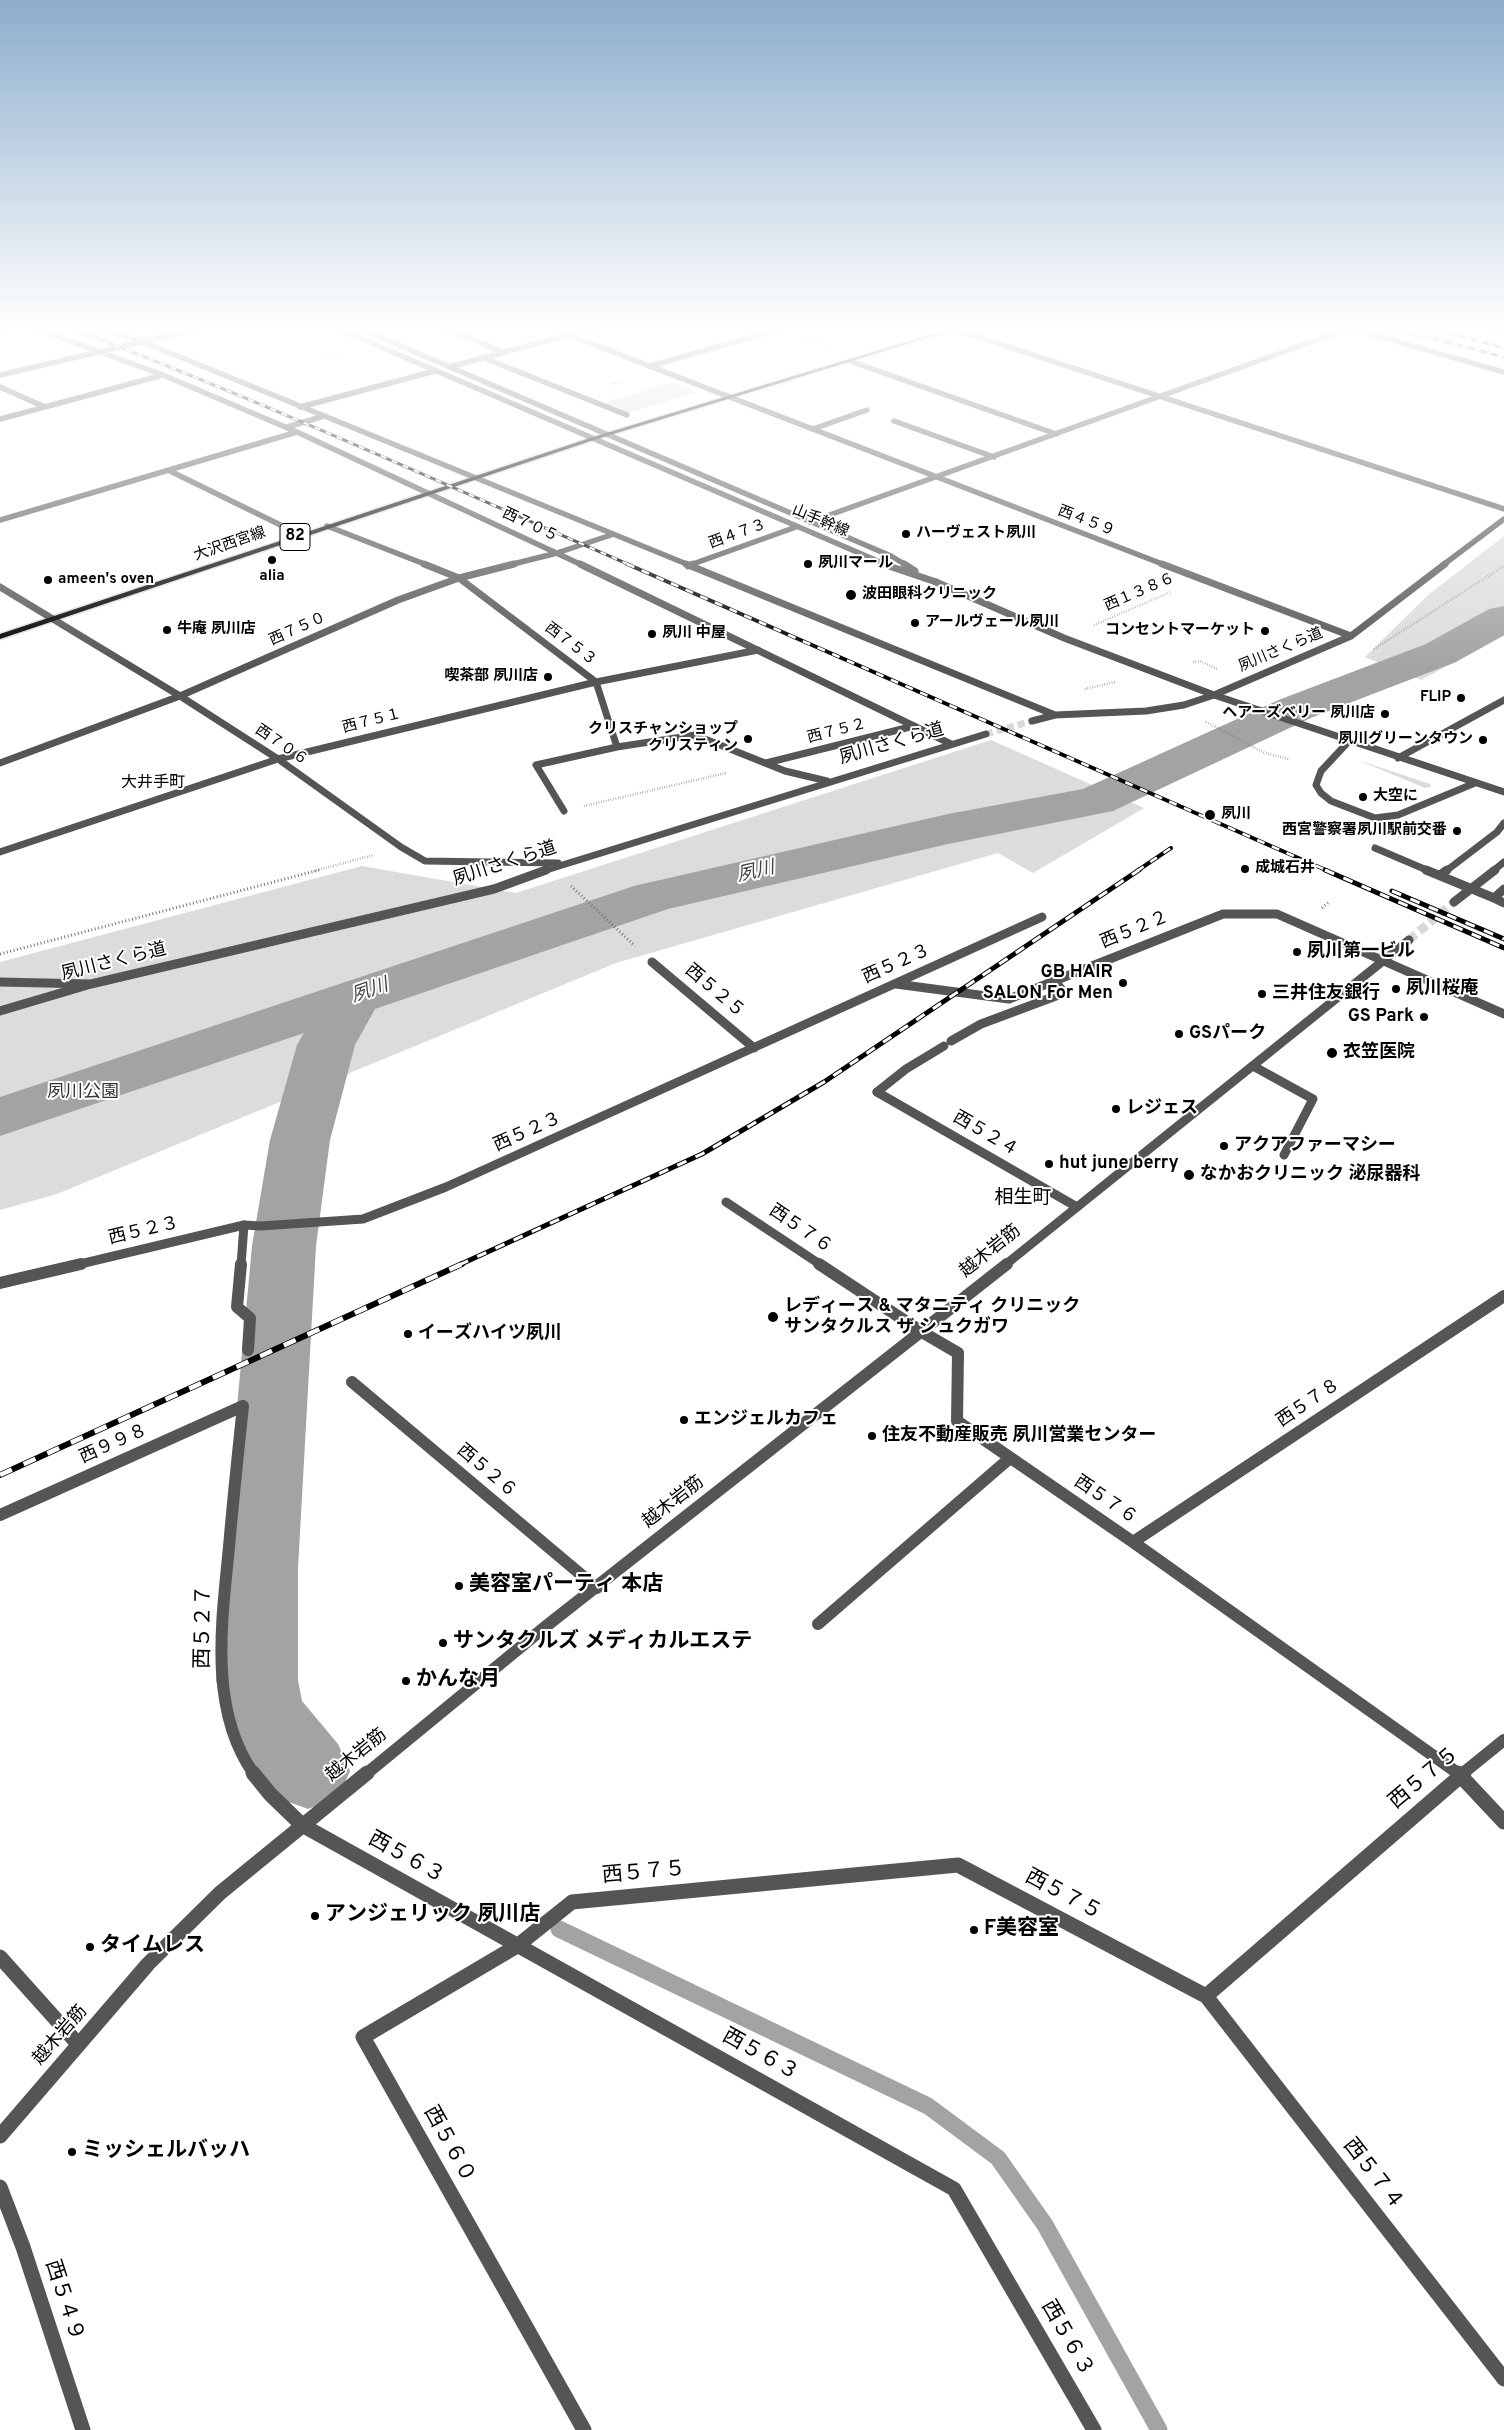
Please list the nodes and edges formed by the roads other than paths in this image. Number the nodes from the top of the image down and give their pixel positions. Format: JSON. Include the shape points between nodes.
{"nodes":[{"id":1,"x":266,"y":441,"type":"edge"},
{"id":2,"x":317,"y":441,"type":"edge"},
{"id":3,"x":383,"y":441,"type":"edge"},
{"id":4,"x":585,"y":441,"type":"edge"},
{"id":5,"x":598,"y":441,"type":"edge"},
{"id":6,"x":624,"y":441,"type":"edge"},
{"id":7,"x":844,"y":441,"type":"edge"},
{"id":8,"x":951,"y":441,"type":"edge"},
{"id":9,"x":1036,"y":441,"type":"edge"},
{"id":10,"x":1295,"y":441,"type":"edge"},
{"id":11,"x":994,"y":457,"type":"junction"},
{"id":12,"x":170,"y":470,"type":"junction"},
{"id":13,"x":474,"y":477,"type":"junction"},
{"id":14,"x":936,"y":478,"type":"junction"},
{"id":15,"x":427,"y":493,"type":"junction"},
{"id":16,"x":1504,"y":509,"type":"edge"},
{"id":17,"x":1504,"y":519,"type":"edge"},
{"id":18,"x":0,"y":520,"type":"edge"},
{"id":19,"x":810,"y":522,"type":"junction"},
{"id":20,"x":327,"y":526,"type":"junction"},
{"id":21,"x":796,"y":527,"type":"junction"},
{"id":22,"x":301,"y":535,"type":"junction"},
{"id":23,"x":611,"y":535,"type":"junction"},
{"id":24,"x":557,"y":553,"type":"junction"},
{"id":25,"x":688,"y":566,"type":"junction"},
{"id":26,"x":459,"y":578,"type":"junction"},
{"id":27,"x":936,"y":582,"type":"junction"},
{"id":28,"x":0,"y":587,"type":"edge"},
{"id":29,"x":54,"y":619,"type":"junction"},
{"id":30,"x":1350,"y":636,"type":"junction"},
{"id":31,"x":0,"y":637,"type":"edge"},
{"id":32,"x":758,"y":650,"type":"junction"},
{"id":33,"x":596,"y":682,"type":"junction"},
{"id":34,"x":1214,"y":695,"type":"junction"},
{"id":35,"x":180,"y":696,"type":"junction"},
{"id":36,"x":1504,"y":700,"type":"edge"},
{"id":37,"x":1055,"y":715,"type":"junction"},
{"id":38,"x":1032,"y":721,"type":"tunnel mouth"},
{"id":39,"x":914,"y":726,"type":"junction"},
{"id":40,"x":986,"y":734,"type":"tunnel mouth"},
{"id":41,"x":1349,"y":742,"type":"junction"},
{"id":42,"x":951,"y":744,"type":"junction"},
{"id":43,"x":617,"y":748,"type":"junction"},
{"id":44,"x":1398,"y":758,"type":"junction"},
{"id":45,"x":278,"y":759,"type":"junction"},
{"id":46,"x":0,"y":762,"type":"edge"},
{"id":47,"x":766,"y":763,"type":"junction"},
{"id":48,"x":827,"y":781,"type":"junction"},
{"id":49,"x":1475,"y":783,"type":"junction"},
{"id":50,"x":1504,"y":792,"type":"edge"},
{"id":51,"x":564,"y":811,"type":"road end"},
{"id":52,"x":1504,"y":823,"type":"edge"},
{"id":53,"x":1375,"y":848,"type":"dead end"},
{"id":54,"x":0,"y":852,"type":"edge"},
{"id":55,"x":1504,"y":862,"type":"edge"},
{"id":56,"x":564,"y":863,"type":"junction"},
{"id":57,"x":1440,"y":875,"type":"junction"},
{"id":58,"x":1504,"y":889,"type":"edge"},
{"id":59,"x":1494,"y":898,"type":"junction"},
{"id":60,"x":1454,"y":902,"type":"tunnel mouth"},
{"id":61,"x":1504,"y":903,"type":"edge"},
{"id":62,"x":1042,"y":917,"type":"dead end"},
{"id":63,"x":1409,"y":940,"type":"tunnel mouth"},
{"id":64,"x":1383,"y":961,"type":"junction"},
{"id":65,"x":652,"y":962,"type":"road end"},
{"id":66,"x":1055,"y":981,"type":"junction"},
{"id":67,"x":0,"y":982,"type":"edge"},
{"id":68,"x":91,"y":984,"type":"junction"},
{"id":69,"x":895,"y":984,"type":"junction"},
{"id":70,"x":0,"y":1011,"type":"edge"},
{"id":71,"x":1504,"y":1014,"type":"edge"},
{"id":72,"x":754,"y":1048,"type":"junction"},
{"id":73,"x":1253,"y":1066,"type":"junction"},
{"id":74,"x":1284,"y":1154,"type":"dead end"},
{"id":75,"x":726,"y":1202,"type":"dead end"},
{"id":76,"x":1077,"y":1207,"type":"junction"},
{"id":77,"x":244,"y":1225,"type":"junction"},
{"id":78,"x":0,"y":1283,"type":"edge"},
{"id":79,"x":1504,"y":1296,"type":"edge"},
{"id":80,"x":922,"y":1332,"type":"junction"},
{"id":81,"x":248,"y":1350,"type":"dead end"},
{"id":82,"x":352,"y":1382,"type":"dead end"},
{"id":83,"x":243,"y":1406,"type":"joint"},
{"id":84,"x":1010,"y":1458,"type":"junction"},
{"id":85,"x":0,"y":1515,"type":"edge"},
{"id":86,"x":1133,"y":1542,"type":"junction"},
{"id":87,"x":597,"y":1588,"type":"junction"},
{"id":88,"x":818,"y":1624,"type":"dead end"},
{"id":89,"x":1504,"y":1740,"type":"edge"},
{"id":90,"x":1461,"y":1775,"type":"junction"},
{"id":91,"x":1504,"y":1822,"type":"edge"},
{"id":92,"x":302,"y":1825,"type":"junction"},
{"id":93,"x":517,"y":1946,"type":"junction"},
{"id":94,"x":0,"y":1957,"type":"edge"},
{"id":95,"x":1206,"y":1996,"type":"junction"},
{"id":96,"x":78,"y":2044,"type":"junction"},
{"id":97,"x":0,"y":2136,"type":"edge"},
{"id":98,"x":0,"y":2187,"type":"edge"},
{"id":99,"x":1504,"y":2379,"type":"edge"},
{"id":100,"x":83,"y":2430,"type":"edge"},
{"id":101,"x":584,"y":2430,"type":"edge"},
{"id":102,"x":1094,"y":2430,"type":"edge"}],
"edges":[{"from":1,"to":12,"type":"street"},
{"from":2,"to":15,"type":"street","name":"西７０５"},
{"from":3,"to":13,"type":"street"},
{"from":4,"to":13,"type":"main road","name":"大沢西宮線","number":"82"},
{"from":5,"to":21,"type":"street","name":"山手幹線"},
{"from":6,"to":19,"type":"street","name":"山手幹線"},
{"from":7,"to":14,"type":"street","name":"西４５９"},
{"from":8,"to":11,"type":"street"},
{"from":9,"to":11,"type":"street"},
{"from":10,"to":16,"type":"street"},
{"from":11,"to":14,"type":"street"},
{"from":12,"to":18,"type":"street"},
{"from":12,"to":22,"type":"street"},
{"from":13,"to":15,"type":"main road","name":"大沢西宮線","number":"82"},
{"from":13,"to":23,"type":"street"},
{"from":14,"to":19,"type":"street"},
{"from":14,"to":30,"type":"street","name":"西４５９"},
{"from":15,"to":20,"type":"main road","name":"大沢西宮線","number":"82"},
{"from":15,"to":24,"type":"street","name":"西７０５"},
{"from":17,"to":30,"type":"street","name":"夙川さくら道"},
{"from":19,"to":27,"type":"street","name":"山手幹線","via":[[891,556]]},
{"from":20,"to":22,"type":"main road","name":"大沢西宮線","number":"82"},
{"from":20,"to":26,"type":"street","name":"西７５３"},
{"from":21,"to":25,"type":"street","name":"西４７３"},
{"from":21,"to":27,"type":"street","name":"山手幹線","via":[[880,563]]},
{"from":22,"to":29,"type":"main road","name":"大沢西宮線","number":"82"},
{"from":23,"to":24,"type":"street","name":"西７５０"},
{"from":23,"to":25,"type":"street"},
{"from":24,"to":26,"type":"street","name":"西７５０"},
{"from":24,"to":32,"type":"street","name":"西７０５"},
{"from":25,"to":37,"type":"street"},
{"from":26,"to":33,"type":"street","name":"西７５３"},
{"from":26,"to":35,"type":"street","name":"西７５０","via":[[398,600]]},
{"from":27,"to":34,"type":"street","name":"山手幹線","via":[[1064,638]]},
{"from":28,"to":29,"type":"street","name":"西７０６"},
{"from":29,"to":31,"type":"main road","name":"大沢西宮線","number":"82"},
{"from":29,"to":35,"type":"street","name":"西７０６"},
{"from":30,"to":34,"type":"street","name":"夙川さくら道"},
{"from":32,"to":33,"type":"street","name":"西７５１"},
{"from":32,"to":39,"type":"street","name":"西７０５"},
{"from":33,"to":43,"type":"street","name":"西７５３"},
{"from":33,"to":45,"type":"street","name":"西７５１"},
{"from":34,"to":37,"type":"street","name":"夙川さくら道","via":[[1184,705],[1146,710]]},
{"from":34,"to":41,"type":"street","name":"山手幹線"},
{"from":35,"to":45,"type":"street","name":"西７０６"},
{"from":35,"to":46,"type":"street","name":"西７５０"},
{"from":36,"to":44,"type":"street"},
{"from":37,"to":38,"type":"street","name":"夙川さくら道"},
{"from":39,"to":42,"type":"street","name":"西７０５"},
{"from":39,"to":47,"type":"street","name":"西７５２"},
{"from":40,"to":42,"type":"street","name":"夙川さくら道"},
{"from":41,"to":44,"type":"street"},
{"from":41,"to":49,"type":"street","via":[[1321,771],[1316,784],[1331,801],[1374,818],[1398,815]]},
{"from":42,"to":48,"type":"street","name":"夙川さくら道"},
{"from":43,"to":47,"type":"street","via":[[695,735]]},
{"from":43,"to":51,"type":"street","via":[[536,765]]},
{"from":44,"to":49,"type":"street"},
{"from":45,"to":54,"type":"street","name":"西７５１"},
{"from":45,"to":56,"type":"street","name":"西７０６","via":[[425,861]]},
{"from":47,"to":48,"type":"street"},
{"from":48,"to":56,"type":"street","name":"夙川さくら道"},
{"from":49,"to":50,"type":"street"},
{"from":52,"to":57,"type":"street"},
{"from":53,"to":57,"type":"street","bridge":true},
{"from":55,"to":60,"type":"street"},
{"from":56,"to":68,"type":"street","name":"夙川さくら道","via":[[494,889]]},
{"from":57,"to":59,"type":"street","bridge":true},
{"from":58,"to":59,"type":"street"},
{"from":59,"to":61,"type":"street"},
{"from":62,"to":69,"type":"street","name":"西５２３"},
{"from":63,"to":64,"type":"street","name":"越木岩筋"},
{"from":64,"to":66,"type":"street","name":"西５２２","via":[[1277,914],[1223,914]]},
{"from":64,"to":71,"type":"street","name":"西５２２"},
{"from":64,"to":73,"type":"street","name":"越木岩筋"},
{"from":65,"to":72,"type":"street","name":"西５２５"},
{"from":66,"to":69,"type":"street","name":"西５２２","via":[[1009,999]]},
{"from":66,"to":76,"type":"street","name":"西５２４","via":[[1064,993],[981,1024],[906,1068],[878,1092]]},
{"from":67,"to":68,"type":"street"},
{"from":68,"to":70,"type":"street","name":"夙川さくら道"},
{"from":69,"to":72,"type":"street","name":"西５２３"},
{"from":72,"to":77,"type":"street","name":"西５２３","via":[[446,1187],[362,1219]]},
{"from":73,"to":74,"type":"street","via":[[1313,1098]]},
{"from":73,"to":76,"type":"street","name":"越木岩筋"},
{"from":75,"to":80,"type":"street","name":"西５７６"},
{"from":76,"to":80,"type":"street","name":"越木岩筋"},
{"from":77,"to":78,"type":"street","name":"西５２３"},
{"from":77,"to":81,"type":"street","via":[[237,1307],[250,1318]]},
{"from":79,"to":86,"type":"street","name":"西５７８"},
{"from":80,"to":84,"type":"street","name":"西５７６","via":[[958,1353],[957,1421]]},
{"from":80,"to":87,"type":"street","name":"越木岩筋"},
{"from":82,"to":87,"type":"street","name":"西５２６"},
{"from":83,"to":85,"type":"street","name":"西９９８"},
{"from":83,"to":92,"type":"street","name":"西５２７","via":[[222,1620],[224,1679],[234,1732],[244,1759],[280,1805]]},
{"from":84,"to":86,"type":"street","name":"西５７６"},
{"from":84,"to":88,"type":"street"},
{"from":86,"to":90,"type":"street","name":"西５７６"},
{"from":87,"to":92,"type":"street","name":"越木岩筋"},
{"from":89,"to":90,"type":"street","name":"西５７５"},
{"from":90,"to":91,"type":"street","name":"西５７６"},
{"from":90,"to":95,"type":"street","name":"西５７５"},
{"from":92,"to":93,"type":"street","name":"西５６３"},
{"from":92,"to":96,"type":"street","name":"越木岩筋","via":[[220,1893],[148,1964]]},
{"from":93,"to":95,"type":"street","name":"西５７５","via":[[572,1902],[958,1866]]},
{"from":93,"to":101,"type":"street","name":"西５６０","via":[[363,2037]]},
{"from":93,"to":102,"type":"street","name":"西５６３","via":[[954,2189]]},
{"from":94,"to":96,"type":"street"},
{"from":95,"to":99,"type":"street","name":"西５７４"},
{"from":96,"to":97,"type":"street","name":"越木岩筋"},
{"from":98,"to":100,"type":"street","name":"西５４９"}]}
